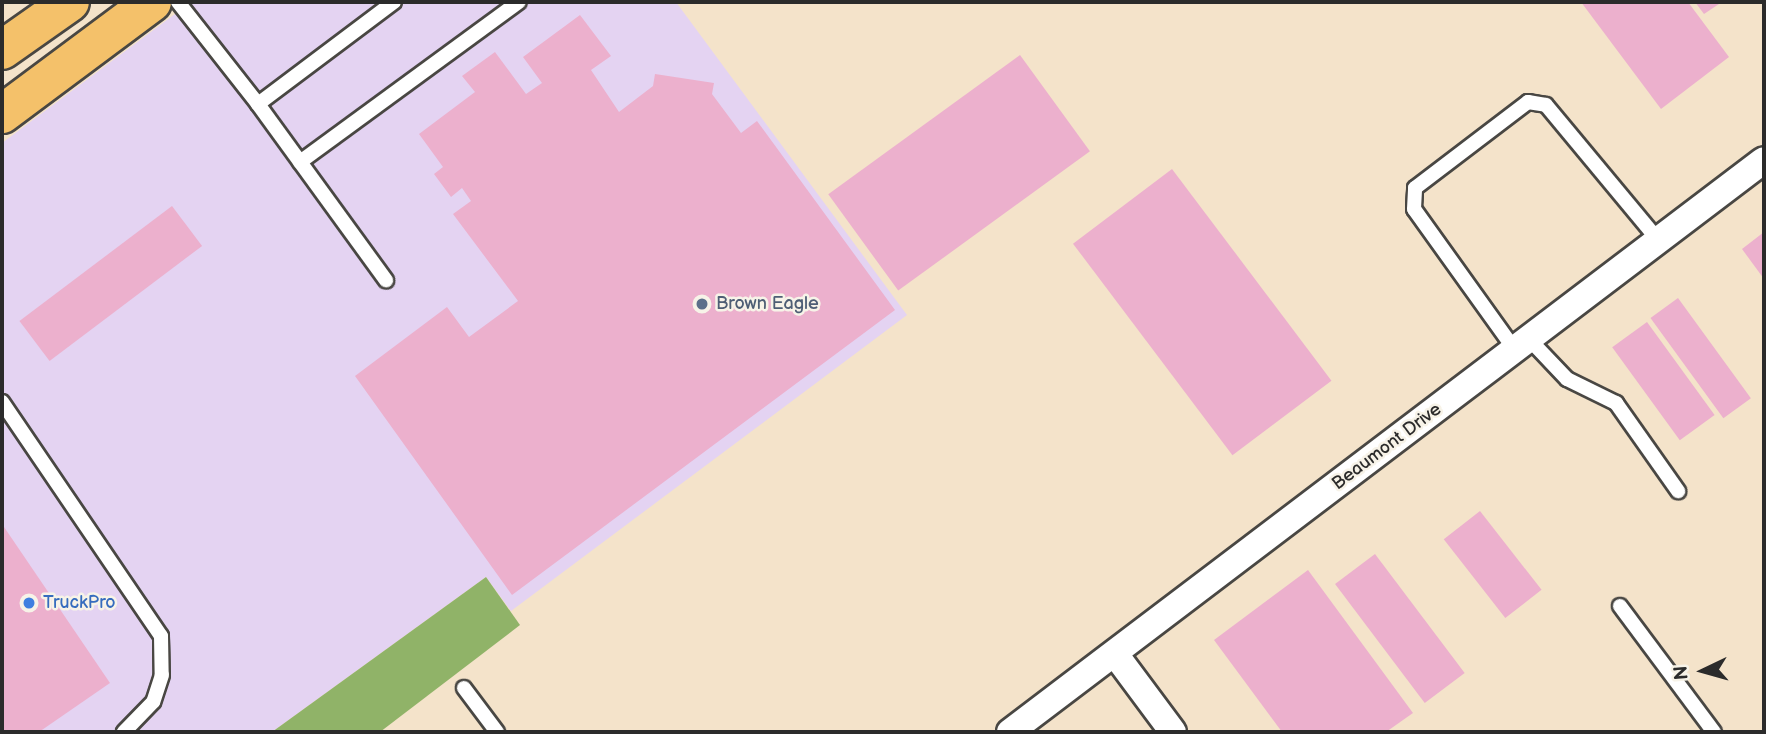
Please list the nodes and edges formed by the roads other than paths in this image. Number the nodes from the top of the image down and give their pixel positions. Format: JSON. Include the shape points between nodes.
{"nodes":[{"id":1,"x":152,"y":2,"type":"edge"},
{"id":2,"x":177,"y":2,"type":"edge"},
{"id":3,"x":394,"y":2,"type":"edge"},
{"id":4,"x":519,"y":2,"type":"edge"},
{"id":5,"x":61,"y":4,"type":"edge"},
{"id":6,"x":5,"y":41,"type":"edge"},
{"id":7,"x":258,"y":104,"type":"junction"},
{"id":8,"x":2,"y":114,"type":"edge"},
{"id":9,"x":1764,"y":160,"type":"edge"},
{"id":10,"x":300,"y":162,"type":"junction"},
{"id":11,"x":1659,"y":241,"type":"junction"},
{"id":12,"x":386,"y":280,"type":"dead end"},
{"id":13,"x":1522,"y":345,"type":"junction"},
{"id":14,"x":2,"y":402,"type":"edge"},
{"id":15,"x":1678,"y":491,"type":"dead end"},
{"id":16,"x":1620,"y":606,"type":"dead end"},
{"id":17,"x":1115,"y":654,"type":"junction"},
{"id":18,"x":464,"y":688,"type":"dead end"},
{"id":19,"x":124,"y":732,"type":"edge"},
{"id":20,"x":497,"y":732,"type":"edge"},
{"id":21,"x":1010,"y":732,"type":"edge"},
{"id":22,"x":1173,"y":732,"type":"edge"},
{"id":23,"x":1714,"y":732,"type":"edge"}],
"edges":[{"from":1,"to":8,"type":"highway"},
{"from":2,"to":7,"type":"lane"},
{"from":3,"to":7,"type":"lane"},
{"from":4,"to":10,"type":"lane"},
{"from":5,"to":6,"type":"highway"},
{"from":7,"to":10,"type":"lane"},
{"from":9,"to":11,"type":"street","name":"Beaumont Drive"},
{"from":10,"to":12,"type":"lane"},
{"from":11,"to":13,"type":"street","name":"Beaumont Drive"},
{"from":11,"to":13,"type":"lane","via":[[1546,105],[1528,102],[1425,180],[1415,188],[1414,209]]},
{"from":13,"to":15,"type":"lane","via":[[1566,379],[1615,403]]},
{"from":13,"to":17,"type":"street","name":"Beaumont Drive"},
{"from":14,"to":19,"type":"lane","via":[[161,636],[162,675],[153,702]]},
{"from":16,"to":23,"type":"lane"},
{"from":17,"to":21,"type":"street","name":"Beaumont Drive"},
{"from":17,"to":22,"type":"street"},
{"from":18,"to":20,"type":"lane"}]}
